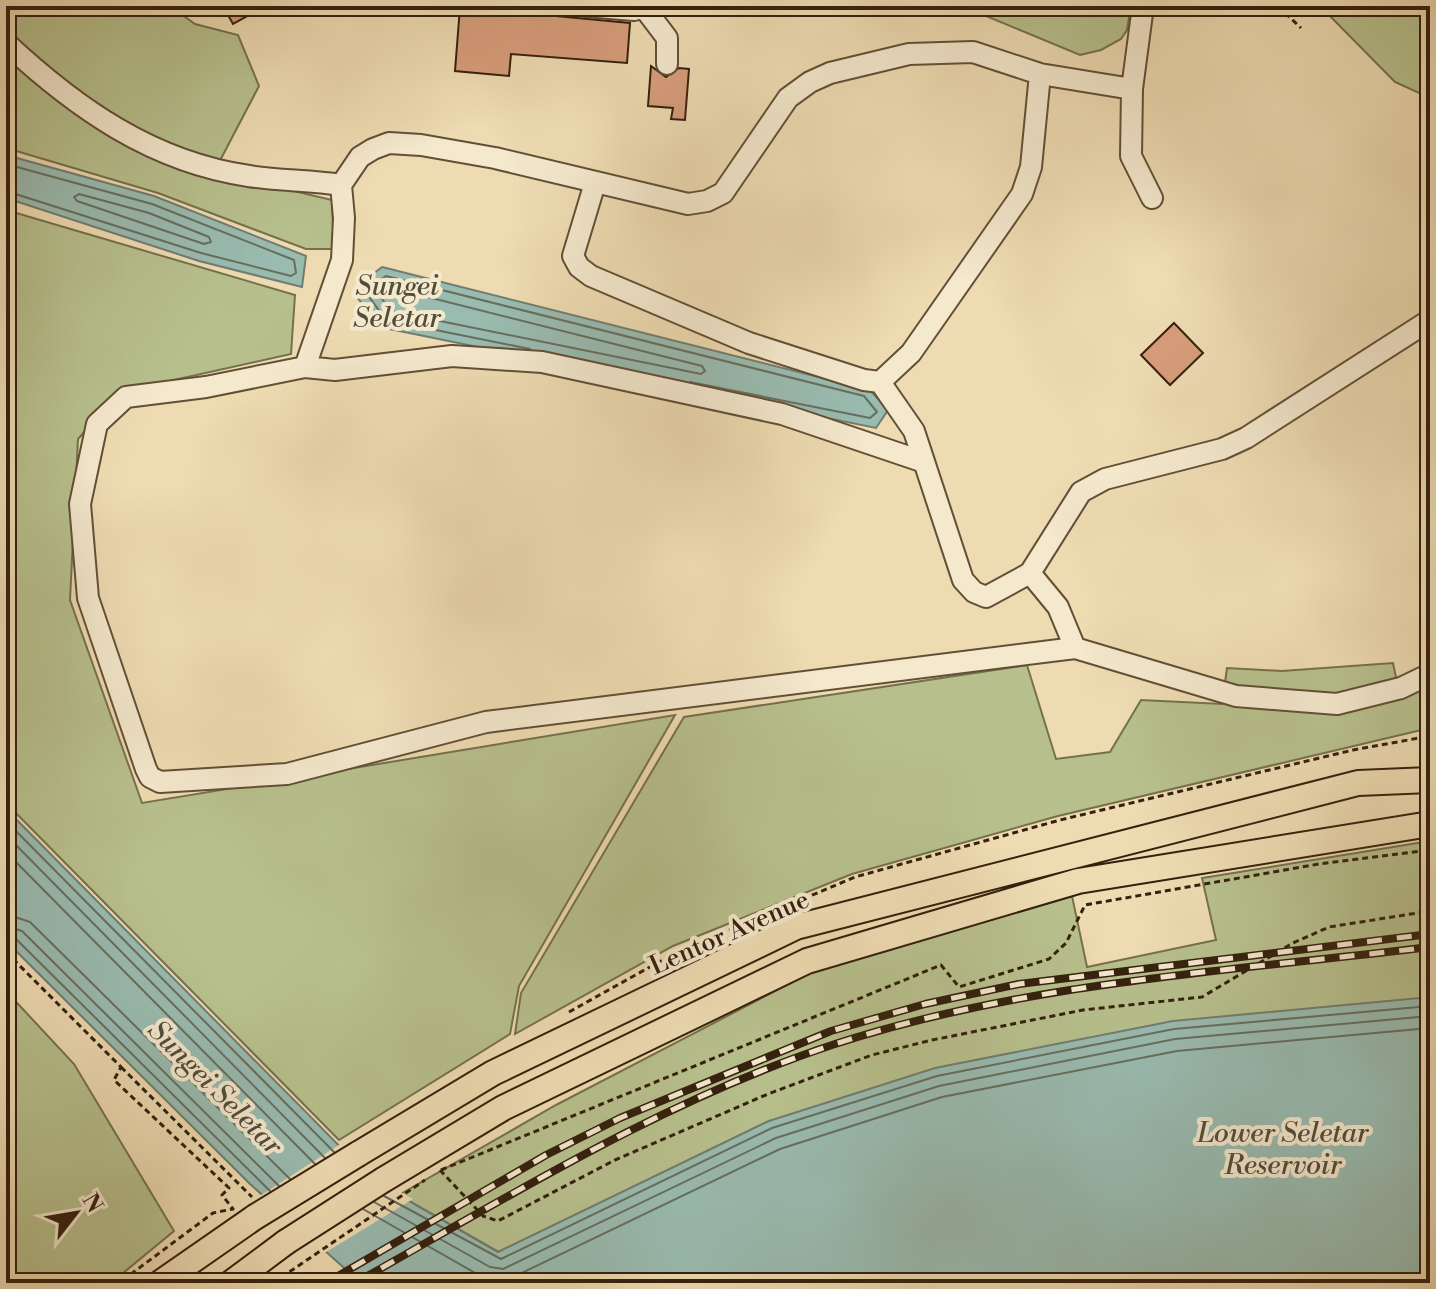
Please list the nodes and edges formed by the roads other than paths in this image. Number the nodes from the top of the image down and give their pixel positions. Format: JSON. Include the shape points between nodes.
{"nodes":[{"id":1,"x":585,"y":6,"type":"edge"},
{"id":2,"x":1143,"y":6,"type":"edge"},
{"id":3,"x":647,"y":8,"type":"edge"},
{"id":4,"x":6,"y":43,"type":"edge"},
{"id":5,"x":667,"y":64,"type":"dead end"},
{"id":6,"x":1040,"y":74,"type":"junction"},
{"id":7,"x":1132,"y":89,"type":"junction"},
{"id":8,"x":595,"y":183,"type":"junction"},
{"id":9,"x":341,"y":185,"type":"junction"},
{"id":10,"x":1152,"y":198,"type":"dead end"},
{"id":11,"x":1430,"y":320,"type":"edge"},
{"id":12,"x":305,"y":367,"type":"junction"},
{"id":13,"x":880,"y":382,"type":"junction"},
{"id":14,"x":924,"y":462,"type":"junction"},
{"id":15,"x":1030,"y":573,"type":"junction"},
{"id":16,"x":1075,"y":648,"type":"junction"},
{"id":17,"x":1430,"y":674,"type":"edge"},
{"id":18,"x":1430,"y":772,"type":"edge"},
{"id":19,"x":1430,"y":780,"type":"edge"},
{"id":20,"x":1404,"y":782,"type":"junction"},
{"id":21,"x":1430,"y":824,"type":"edge"},
{"id":22,"x":160,"y":1283,"type":"edge"},
{"id":23,"x":231,"y":1283,"type":"edge"}],
"edges":[{"from":1,"to":3,"type":"street"},
{"from":2,"to":7,"type":"street"},
{"from":3,"to":5,"type":"street","via":[[667,38]]},
{"from":4,"to":9,"type":"street","via":[[74,103],[136,140],[190,162],[249,176]]},
{"from":6,"to":7,"type":"street"},
{"from":6,"to":8,"type":"street","via":[[973,52],[909,54],[830,73],[788,98],[723,193],[707,201],[688,204]]},
{"from":6,"to":13,"type":"street","via":[[1031,167],[1022,194],[911,353]]},
{"from":7,"to":10,"type":"street","via":[[1131,156]]},
{"from":8,"to":9,"type":"street","via":[[495,158],[389,143],[360,157]]},
{"from":8,"to":13,"type":"street","via":[[573,256],[591,276],[749,343]]},
{"from":9,"to":12,"type":"street","via":[[342,260]]},
{"from":11,"to":15,"type":"street","via":[[1246,438],[1105,479],[1081,492]]},
{"from":12,"to":14,"type":"street","via":[[335,370],[452,356],[542,362],[782,414]]},
{"from":12,"to":16,"type":"street","via":[[126,397],[97,424],[80,504],[88,598],[146,769],[160,782],[287,774],[486,722]]},
{"from":13,"to":14,"type":"street","via":[[914,431]]},
{"from":14,"to":15,"type":"street","via":[[963,580],[974,592],[996,594]]},
{"from":15,"to":16,"type":"street","via":[[1058,607]]},
{"from":16,"to":17,"type":"street","via":[[1236,696],[1323,703],[1401,688]]},
{"from":18,"to":20,"type":"main road"},
{"from":19,"to":20,"type":"main road","name":"Lentor Avenue"},
{"from":20,"to":22,"type":"main road","name":"Lentor Avenue","bridge":true,"via":[[1358,783],[796,927],[493,1073],[258,1211]]},
{"from":21,"to":23,"type":"main road","bridge":true,"via":[[1078,881],[807,961],[503,1108],[286,1242]]}]}
